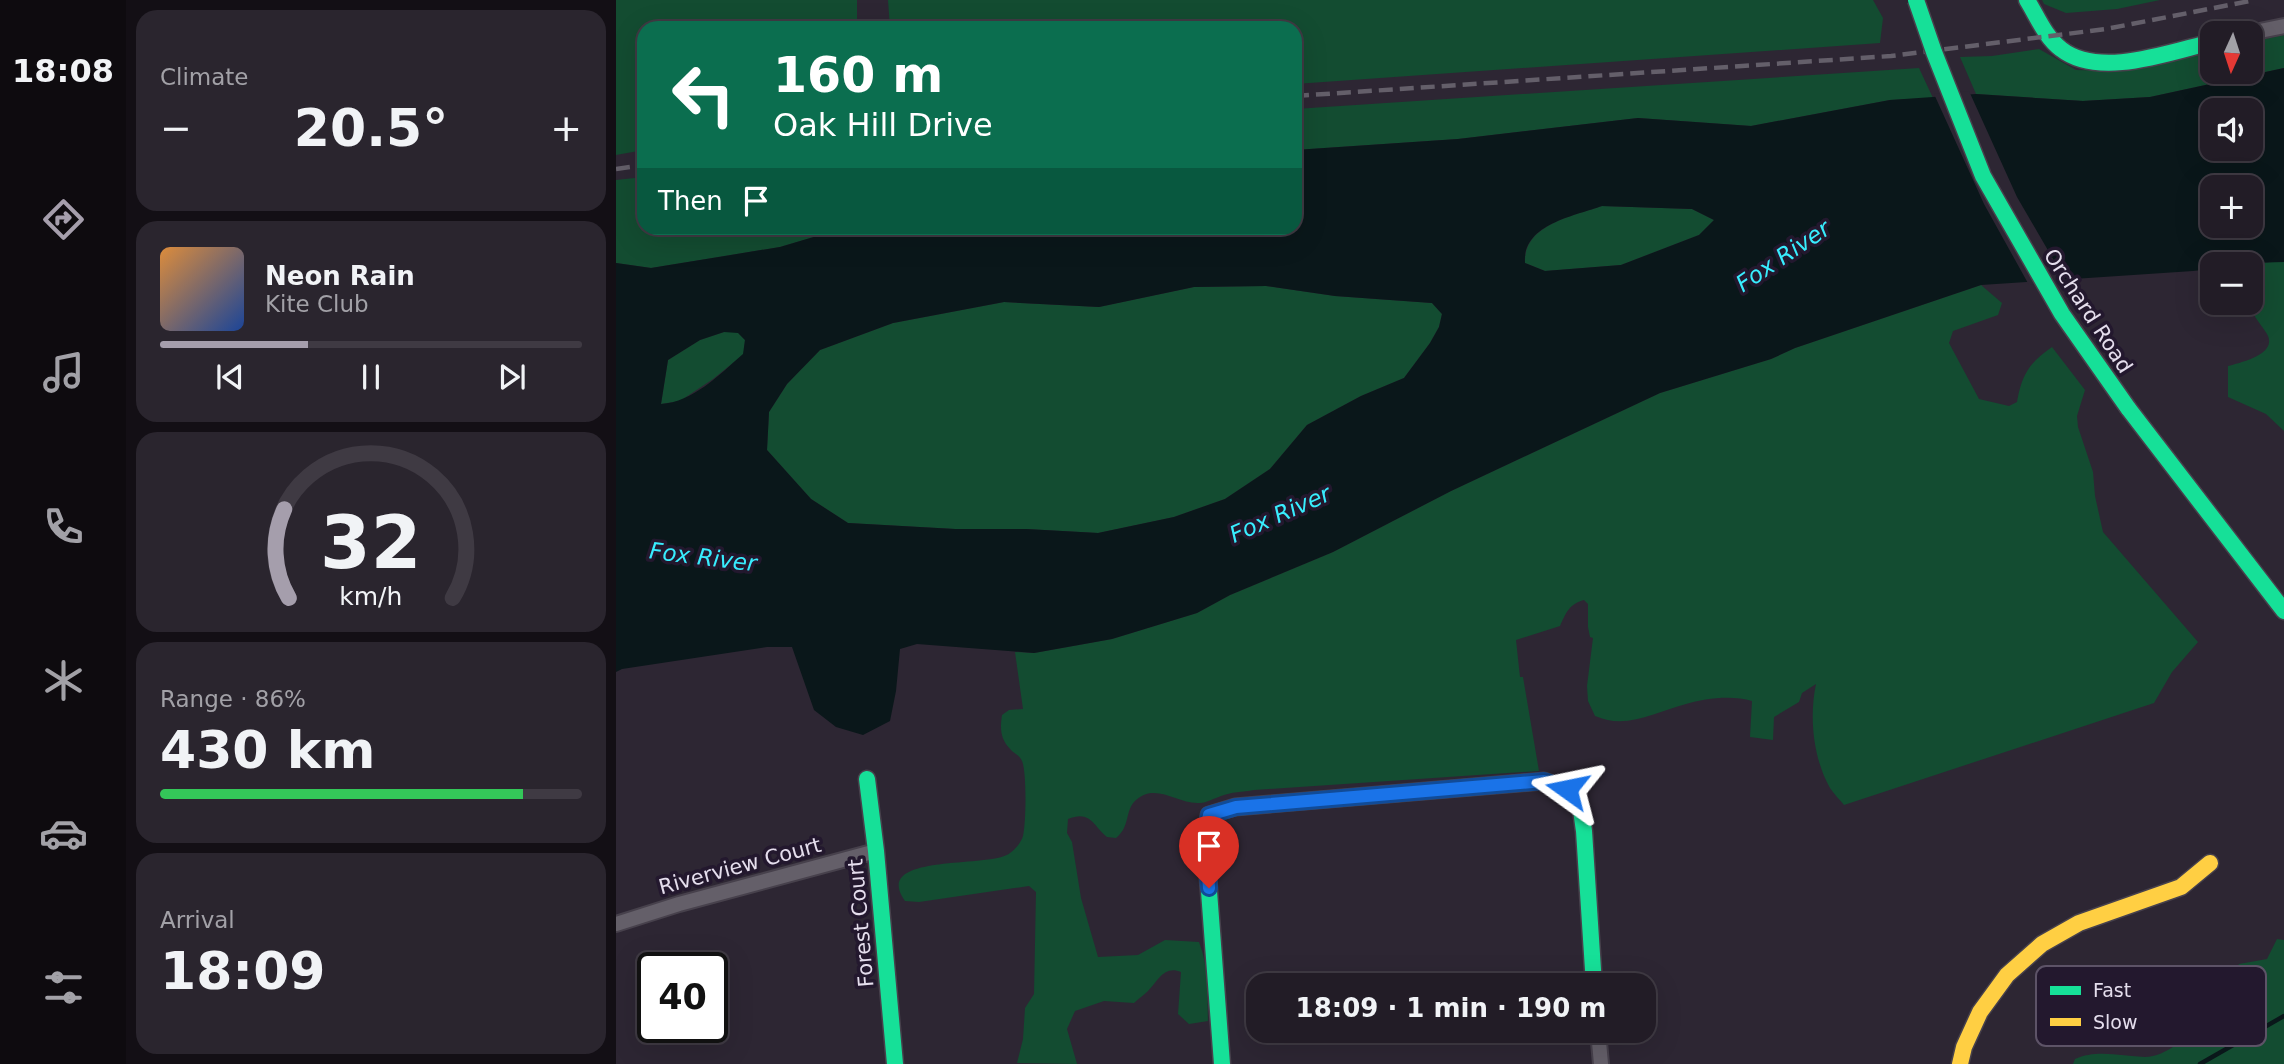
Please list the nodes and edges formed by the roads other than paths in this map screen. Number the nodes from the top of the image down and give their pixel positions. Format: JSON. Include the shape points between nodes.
{"nodes":[{"id":1,"x":1916,"y":0,"type":"edge"},
{"id":2,"x":2027,"y":0,"type":"edge"},
{"id":3,"x":2284,"y":26,"type":"edge"},
{"id":4,"x":2263,"y":30,"type":"edge"},
{"id":5,"x":2200,"y":45,"type":"edge"},
{"id":6,"x":2284,"y":611,"type":"edge"},
{"id":7,"x":867,"y":779,"type":"dead end"},
{"id":8,"x":876,"y":851,"type":"junction"},
{"id":9,"x":2210,"y":863,"type":"dead end"},
{"id":10,"x":616,"y":924,"type":"edge"},
{"id":11,"x":1593,"y":973,"type":"edge"},
{"id":12,"x":1599,"y":1043,"type":"edge"},
{"id":13,"x":895,"y":1064,"type":"edge"},
{"id":14,"x":1222,"y":1064,"type":"edge"},
{"id":15,"x":1601,"y":1064,"type":"edge"},
{"id":16,"x":1960,"y":1064,"type":"edge"}],
"edges":[{"from":1,"to":6,"type":"street","name":"Orchard Road","bridge":true,"via":[[1983,176],[2062,314]]},
{"from":2,"to":5,"type":"street","via":[[2050,37],[2073,57],[2093,62],[2127,60]]},
{"from":3,"to":4,"type":"street"},
{"from":7,"to":8,"type":"street","name":"Forest Court"},
{"from":8,"to":10,"type":"street","name":"Riverview Court"},
{"from":8,"to":13,"type":"street","name":"Forest Court"},
{"from":9,"to":16,"type":"street","via":[[2181,887],[2080,923],[2042,944],[2007,975],[1980,1012]]},
{"from":11,"to":14,"type":"street","via":[[1581,810],[1567,789],[1544,781],[1236,807],[1209,815],[1205,838]]},
{"from":12,"to":15,"type":"street"}]}
